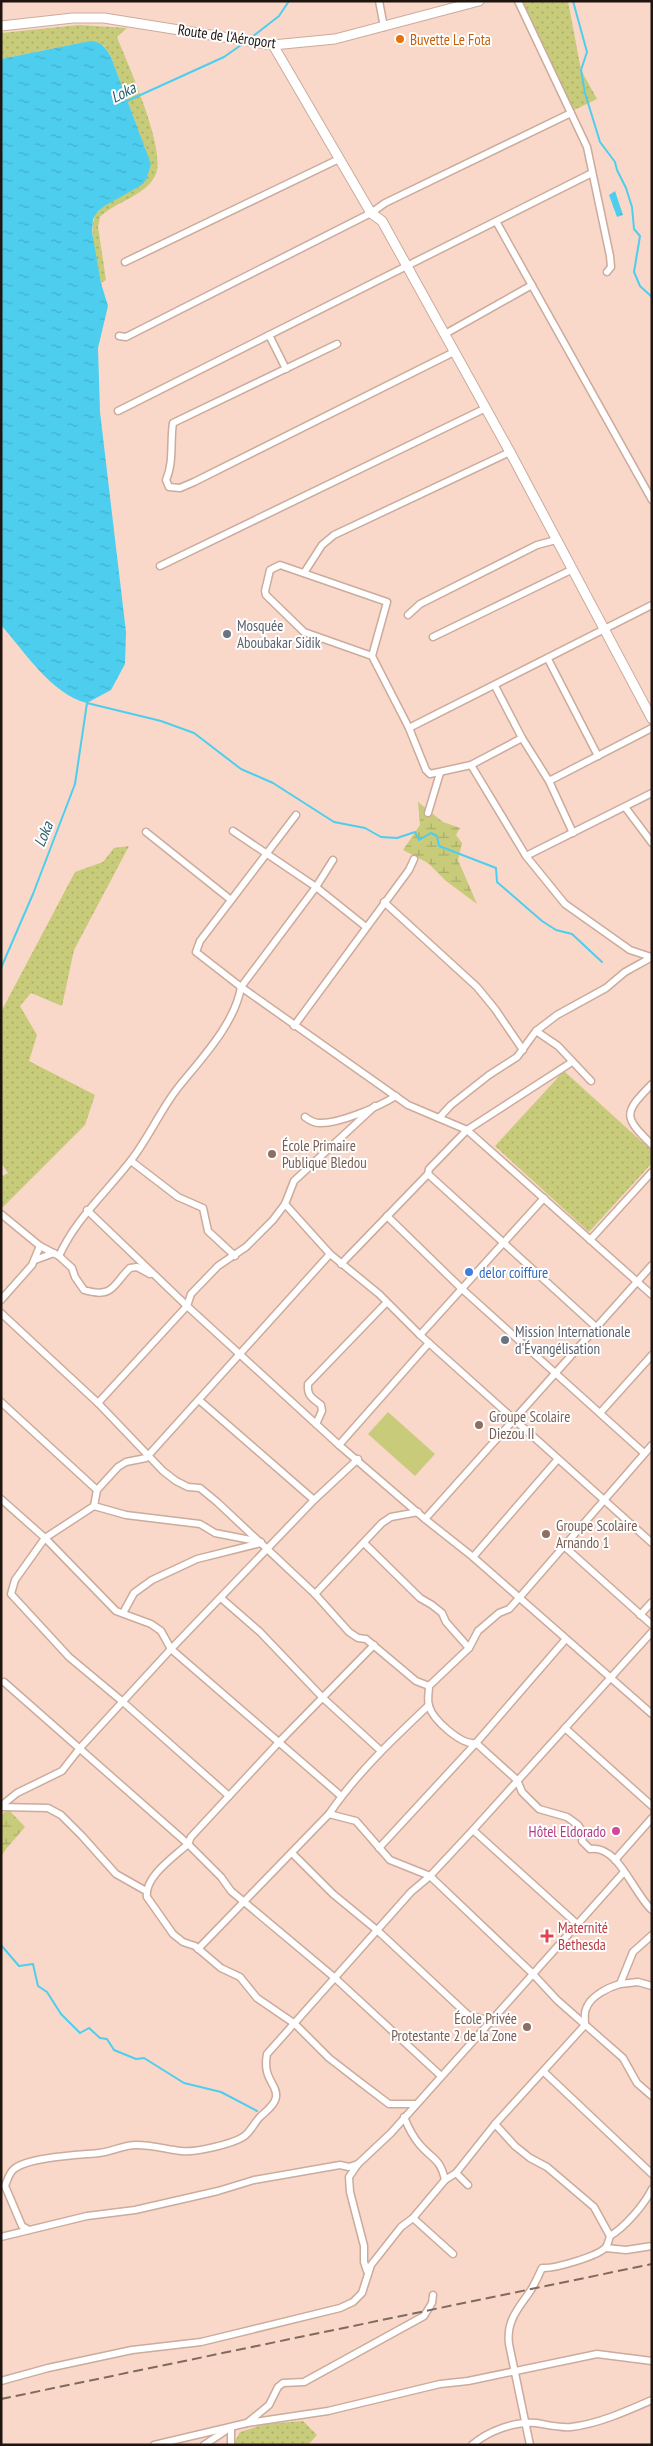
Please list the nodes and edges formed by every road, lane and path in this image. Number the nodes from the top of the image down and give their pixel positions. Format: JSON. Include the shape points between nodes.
{"nodes":[{"id":1,"x":379,"y":1,"type":"edge"},
{"id":2,"x":479,"y":1,"type":"edge"},
{"id":3,"x":518,"y":1,"type":"edge"},
{"id":4,"x":1,"y":26,"type":"edge"},
{"id":5,"x":384,"y":27,"type":"junction"},
{"id":6,"x":273,"y":45,"type":"junction"},
{"id":7,"x":571,"y":113,"type":"junction"},
{"id":8,"x":339,"y":159,"type":"junction"},
{"id":9,"x":592,"y":173,"type":"junction"},
{"id":10,"x":371,"y":213,"type":"junction"},
{"id":11,"x":497,"y":223,"type":"junction"},
{"id":12,"x":125,"y":262,"type":"dead end"},
{"id":13,"x":406,"y":267,"type":"junction"},
{"id":14,"x":607,"y":272,"type":"dead end"},
{"id":15,"x":532,"y":285,"type":"junction"},
{"id":16,"x":445,"y":334,"type":"junction"},
{"id":17,"x":269,"y":335,"type":"junction"},
{"id":18,"x":119,"y":336,"type":"dead end"},
{"id":19,"x":337,"y":344,"type":"dead end"},
{"id":20,"x":454,"y":352,"type":"junction"},
{"id":21,"x":286,"y":369,"type":"junction"},
{"id":22,"x":486,"y":408,"type":"junction"},
{"id":23,"x":118,"y":410,"type":"dead end"},
{"id":24,"x":510,"y":452,"type":"junction"},
{"id":25,"x":652,"y":500,"type":"edge"},
{"id":26,"x":556,"y":540,"type":"junction"},
{"id":27,"x":160,"y":566,"type":"dead end"},
{"id":28,"x":571,"y":570,"type":"junction"},
{"id":29,"x":304,"y":573,"type":"junction"},
{"id":30,"x":652,"y":605,"type":"edge"},
{"id":31,"x":408,"y":615,"type":"dead end"},
{"id":32,"x":604,"y":630,"type":"junction"},
{"id":33,"x":433,"y":637,"type":"dead end"},
{"id":34,"x":372,"y":656,"type":"junction"},
{"id":35,"x":548,"y":659,"type":"junction"},
{"id":36,"x":495,"y":686,"type":"junction"},
{"id":37,"x":652,"y":719,"type":"edge"},
{"id":38,"x":409,"y":728,"type":"junction"},
{"id":39,"x":652,"y":728,"type":"edge"},
{"id":40,"x":522,"y":738,"type":"junction"},
{"id":41,"x":598,"y":756,"type":"junction"},
{"id":42,"x":471,"y":766,"type":"junction"},
{"id":43,"x":440,"y":773,"type":"junction"},
{"id":44,"x":549,"y":781,"type":"junction"},
{"id":45,"x":652,"y":793,"type":"edge"},
{"id":46,"x":625,"y":808,"type":"junction"},
{"id":47,"x":428,"y":813,"type":"dead end"},
{"id":48,"x":296,"y":815,"type":"dead end"},
{"id":49,"x":233,"y":831,"type":"dead end"},
{"id":50,"x":146,"y":832,"type":"dead end"},
{"id":51,"x":573,"y":833,"type":"junction"},
{"id":52,"x":652,"y":843,"type":"edge"},
{"id":53,"x":265,"y":854,"type":"junction"},
{"id":54,"x":526,"y":856,"type":"junction"},
{"id":55,"x":414,"y":859,"type":"dead end"},
{"id":56,"x":333,"y":860,"type":"dead end"},
{"id":57,"x":316,"y":887,"type":"junction"},
{"id":58,"x":231,"y":900,"type":"junction"},
{"id":59,"x":384,"y":902,"type":"junction"},
{"id":60,"x":366,"y":927,"type":"junction"},
{"id":61,"x":651,"y":957,"type":"edge"},
{"id":62,"x":241,"y":987,"type":"junction"},
{"id":63,"x":294,"y":1026,"type":"junction"},
{"id":64,"x":536,"y":1031,"type":"junction"},
{"id":65,"x":523,"y":1050,"type":"junction"},
{"id":66,"x":572,"y":1062,"type":"junction"},
{"id":67,"x":591,"y":1081,"type":"dead end"},
{"id":68,"x":652,"y":1084,"type":"edge"},
{"id":69,"x":396,"y":1096,"type":"junction"},
{"id":70,"x":376,"y":1106,"type":"junction"},
{"id":71,"x":305,"y":1117,"type":"dead end"},
{"id":72,"x":439,"y":1118,"type":"junction"},
{"id":73,"x":466,"y":1130,"type":"junction"},
{"id":74,"x":652,"y":1145,"type":"edge"},
{"id":75,"x":131,"y":1160,"type":"junction"},
{"id":76,"x":652,"y":1172,"type":"edge"},
{"id":77,"x":428,"y":1174,"type":"junction"},
{"id":78,"x":544,"y":1198,"type":"junction"},
{"id":79,"x":285,"y":1204,"type":"junction"},
{"id":80,"x":87,"y":1210,"type":"junction"},
{"id":81,"x":1,"y":1214,"type":"edge"},
{"id":82,"x":387,"y":1216,"type":"junction"},
{"id":83,"x":590,"y":1240,"type":"junction"},
{"id":84,"x":503,"y":1244,"type":"junction"},
{"id":85,"x":40,"y":1246,"type":"junction"},
{"id":86,"x":330,"y":1254,"type":"junction"},
{"id":87,"x":57,"y":1255,"type":"junction"},
{"id":88,"x":235,"y":1256,"type":"junction"},
{"id":89,"x":35,"y":1260,"type":"junction"},
{"id":90,"x":340,"y":1264,"type":"junction"},
{"id":91,"x":652,"y":1265,"type":"edge"},
{"id":92,"x":158,"y":1278,"type":"junction"},
{"id":93,"x":637,"y":1282,"type":"junction"},
{"id":94,"x":462,"y":1289,"type":"junction"},
{"id":95,"x":652,"y":1296,"type":"edge"},
{"id":96,"x":1,"y":1300,"type":"edge"},
{"id":97,"x":386,"y":1302,"type":"junction"},
{"id":98,"x":187,"y":1306,"type":"junction"},
{"id":99,"x":1,"y":1313,"type":"edge"},
{"id":100,"x":596,"y":1327,"type":"junction"},
{"id":101,"x":420,"y":1335,"type":"junction"},
{"id":102,"x":429,"y":1343,"type":"junction"},
{"id":103,"x":240,"y":1353,"type":"junction"},
{"id":104,"x":652,"y":1355,"type":"edge"},
{"id":105,"x":555,"y":1373,"type":"junction"},
{"id":106,"x":199,"y":1400,"type":"junction"},
{"id":107,"x":1,"y":1402,"type":"edge"},
{"id":108,"x":98,"y":1403,"type":"junction"},
{"id":109,"x":600,"y":1413,"type":"junction"},
{"id":110,"x":513,"y":1419,"type":"junction"},
{"id":111,"x":316,"y":1424,"type":"junction"},
{"id":112,"x":339,"y":1445,"type":"junction"},
{"id":113,"x":652,"y":1445,"type":"edge"},
{"id":114,"x":644,"y":1453,"type":"junction"},
{"id":115,"x":148,"y":1455,"type":"junction"},
{"id":116,"x":558,"y":1459,"type":"junction"},
{"id":117,"x":358,"y":1460,"type":"junction"},
{"id":118,"x":97,"y":1490,"type":"junction"},
{"id":119,"x":603,"y":1499,"type":"junction"},
{"id":120,"x":1,"y":1500,"type":"edge"},
{"id":121,"x":314,"y":1500,"type":"junction"},
{"id":122,"x":94,"y":1506,"type":"junction"},
{"id":123,"x":418,"y":1512,"type":"junction"},
{"id":124,"x":425,"y":1520,"type":"junction"},
{"id":125,"x":45,"y":1538,"type":"junction"},
{"id":126,"x":651,"y":1542,"type":"edge"},
{"id":127,"x":262,"y":1543,"type":"junction"},
{"id":128,"x":364,"y":1543,"type":"junction"},
{"id":129,"x":565,"y":1547,"type":"junction"},
{"id":130,"x":268,"y":1549,"type":"junction"},
{"id":131,"x":474,"y":1558,"type":"junction"},
{"id":132,"x":315,"y":1594,"type":"junction"},
{"id":133,"x":221,"y":1598,"type":"junction"},
{"id":134,"x":519,"y":1598,"type":"junction"},
{"id":135,"x":652,"y":1602,"type":"edge"},
{"id":136,"x":123,"y":1613,"type":"junction"},
{"id":137,"x":640,"y":1615,"type":"junction"},
{"id":138,"x":652,"y":1626,"type":"edge"},
{"id":139,"x":652,"y":1632,"type":"edge"},
{"id":140,"x":565,"y":1640,"type":"junction"},
{"id":141,"x":374,"y":1645,"type":"junction"},
{"id":142,"x":171,"y":1648,"type":"junction"},
{"id":143,"x":469,"y":1648,"type":"junction"},
{"id":144,"x":610,"y":1678,"type":"junction"},
{"id":145,"x":4,"y":1682,"type":"dead end"},
{"id":146,"x":429,"y":1686,"type":"junction"},
{"id":147,"x":323,"y":1698,"type":"junction"},
{"id":148,"x":123,"y":1702,"type":"junction"},
{"id":149,"x":429,"y":1705,"type":"junction"},
{"id":150,"x":652,"y":1714,"type":"edge"},
{"id":151,"x":565,"y":1728,"type":"junction"},
{"id":152,"x":280,"y":1741,"type":"junction"},
{"id":153,"x":476,"y":1743,"type":"junction"},
{"id":154,"x":80,"y":1748,"type":"junction"},
{"id":155,"x":381,"y":1751,"type":"junction"},
{"id":156,"x":517,"y":1780,"type":"junction"},
{"id":157,"x":229,"y":1796,"type":"junction"},
{"id":158,"x":341,"y":1796,"type":"junction"},
{"id":159,"x":1,"y":1806,"type":"edge"},
{"id":160,"x":652,"y":1806,"type":"edge"},
{"id":161,"x":329,"y":1814,"type":"junction"},
{"id":162,"x":652,"y":1818,"type":"edge"},
{"id":163,"x":473,"y":1830,"type":"junction"},
{"id":164,"x":188,"y":1844,"type":"junction"},
{"id":165,"x":379,"y":1848,"type":"junction"},
{"id":166,"x":292,"y":1853,"type":"junction"},
{"id":167,"x":615,"y":1860,"type":"junction"},
{"id":168,"x":624,"y":1872,"type":"junction"},
{"id":169,"x":430,"y":1876,"type":"junction"},
{"id":170,"x":146,"y":1891,"type":"junction"},
{"id":171,"x":246,"y":1902,"type":"junction"},
{"id":172,"x":652,"y":1910,"type":"edge"},
{"id":173,"x":577,"y":1924,"type":"junction"},
{"id":174,"x":378,"y":1931,"type":"junction"},
{"id":175,"x":652,"y":1935,"type":"edge"},
{"id":176,"x":198,"y":1949,"type":"junction"},
{"id":177,"x":532,"y":1973,"type":"junction"},
{"id":178,"x":335,"y":1978,"type":"junction"},
{"id":179,"x":620,"y":1984,"type":"junction"},
{"id":180,"x":652,"y":1986,"type":"edge"},
{"id":181,"x":491,"y":2021,"type":"junction"},
{"id":182,"x":295,"y":2024,"type":"junction"},
{"id":183,"x":585,"y":2025,"type":"junction"},
{"id":184,"x":544,"y":2072,"type":"junction"},
{"id":185,"x":440,"y":2075,"type":"junction"},
{"id":186,"x":652,"y":2096,"type":"edge"},
{"id":187,"x":415,"y":2104,"type":"junction"},
{"id":188,"x":404,"y":2117,"type":"junction"},
{"id":189,"x":495,"y":2124,"type":"junction"},
{"id":190,"x":358,"y":2164,"type":"junction"},
{"id":191,"x":456,"y":2173,"type":"junction"},
{"id":192,"x":652,"y":2174,"type":"edge"},
{"id":193,"x":445,"y":2180,"type":"junction"},
{"id":194,"x":468,"y":2185,"type":"dead end"},
{"id":195,"x":652,"y":2188,"type":"edge"},
{"id":196,"x":413,"y":2218,"type":"junction"},
{"id":197,"x":29,"y":2230,"type":"junction"},
{"id":198,"x":610,"y":2236,"type":"junction"},
{"id":199,"x":1,"y":2237,"type":"edge"},
{"id":200,"x":652,"y":2246,"type":"edge"},
{"id":201,"x":606,"y":2248,"type":"junction"},
{"id":202,"x":453,"y":2254,"type":"dead end"},
{"id":203,"x":367,"y":2271,"type":"junction"},
{"id":204,"x":433,"y":2295,"type":"dead end"},
{"id":205,"x":652,"y":2361,"type":"edge"},
{"id":206,"x":516,"y":2372,"type":"junction"},
{"id":207,"x":1,"y":2381,"type":"edge"},
{"id":208,"x":652,"y":2400,"type":"edge"},
{"id":209,"x":247,"y":2423,"type":"junction"},
{"id":210,"x":526,"y":2423,"type":"junction"},
{"id":211,"x":231,"y":2428,"type":"junction"},
{"id":212,"x":154,"y":2445,"type":"edge"},
{"id":213,"x":204,"y":2445,"type":"edge"},
{"id":214,"x":231,"y":2445,"type":"edge"},
{"id":215,"x":472,"y":2445,"type":"edge"},
{"id":216,"x":530,"y":2445,"type":"edge"}],
"edges":[{"from":1,"to":5,"type":"street"},
{"from":2,"to":5,"type":"street","name":"Route de l'Aéroport"},
{"from":3,"to":7,"type":"street"},
{"from":4,"to":6,"type":"street","name":"Route de l'Aéroport","via":[[104,18]]},
{"from":5,"to":6,"type":"street","name":"Route de l'Aéroport","via":[[335,39]]},
{"from":6,"to":8,"type":"street"},
{"from":7,"to":9,"type":"street","via":[[587,148]]},
{"from":7,"to":10,"type":"street","via":[[385,203]]},
{"from":8,"to":10,"type":"street"},
{"from":8,"to":12,"type":"street"},
{"from":9,"to":11,"type":"street"},
{"from":9,"to":14,"type":"street","via":[[610,256],[611,267]]},
{"from":10,"to":13,"type":"street","via":[[382,221]]},
{"from":10,"to":18,"type":"street","via":[[126,337]]},
{"from":11,"to":13,"type":"street"},
{"from":11,"to":15,"type":"street"},
{"from":13,"to":16,"type":"street"},
{"from":13,"to":17,"type":"street"},
{"from":15,"to":16,"type":"street"},
{"from":15,"to":25,"type":"street"},
{"from":16,"to":20,"type":"street"},
{"from":17,"to":21,"type":"street"},
{"from":17,"to":23,"type":"street"},
{"from":19,"to":21,"type":"street"},
{"from":20,"to":21,"type":"street","via":[[194,482],[180,488],[169,487],[166,480],[171,470],[173,422]]},
{"from":20,"to":22,"type":"street"},
{"from":22,"to":24,"type":"street"},
{"from":22,"to":27,"type":"street"},
{"from":24,"to":26,"type":"street"},
{"from":24,"to":29,"type":"street","via":[[334,535],[322,545]]},
{"from":26,"to":28,"type":"street"},
{"from":26,"to":31,"type":"street","via":[[537,545],[420,604]]},
{"from":28,"to":32,"type":"street"},
{"from":28,"to":33,"type":"street"},
{"from":29,"to":34,"type":"street","via":[[387,602]]},
{"from":29,"to":34,"type":"street","via":[[280,565],[274,567],[270,570],[266,595],[304,632]]},
{"from":30,"to":32,"type":"street"},
{"from":32,"to":35,"type":"street"},
{"from":32,"to":37,"type":"street"},
{"from":34,"to":38,"type":"street"},
{"from":35,"to":36,"type":"street"},
{"from":35,"to":41,"type":"street"},
{"from":36,"to":38,"type":"street"},
{"from":36,"to":40,"type":"street"},
{"from":38,"to":43,"type":"street","via":[[426,770],[430,774]]},
{"from":39,"to":41,"type":"street"},
{"from":40,"to":42,"type":"street"},
{"from":40,"to":44,"type":"street"},
{"from":41,"to":44,"type":"street"},
{"from":42,"to":43,"type":"street"},
{"from":42,"to":54,"type":"street"},
{"from":43,"to":47,"type":"street"},
{"from":44,"to":51,"type":"street"},
{"from":45,"to":46,"type":"street"},
{"from":46,"to":51,"type":"street"},
{"from":46,"to":52,"type":"street"},
{"from":48,"to":53,"type":"street"},
{"from":49,"to":53,"type":"street"},
{"from":50,"to":58,"type":"street"},
{"from":51,"to":54,"type":"street"},
{"from":53,"to":57,"type":"street"},
{"from":53,"to":58,"type":"street"},
{"from":54,"to":61,"type":"street","via":[[565,904],[630,950]]},
{"from":55,"to":59,"type":"street"},
{"from":56,"to":57,"type":"street"},
{"from":57,"to":60,"type":"street"},
{"from":57,"to":62,"type":"street"},
{"from":58,"to":62,"type":"street","via":[[200,941],[196,952]]},
{"from":59,"to":60,"type":"street"},
{"from":59,"to":65,"type":"street","via":[[477,987]]},
{"from":60,"to":63,"type":"street"},
{"from":61,"to":64,"type":"street"},
{"from":62,"to":63,"type":"street"},
{"from":62,"to":75,"type":"street","via":[[231,1018],[160,1112]]},
{"from":63,"to":69,"type":"street"},
{"from":64,"to":65,"type":"street"},
{"from":64,"to":66,"type":"street","via":[[558,1046]]},
{"from":65,"to":72,"type":"street","via":[[513,1061],[451,1105]]},
{"from":66,"to":67,"type":"street"},
{"from":66,"to":73,"type":"street"},
{"from":68,"to":74,"type":"street","via":[[631,1110],[630,1116],[632,1125]]},
{"from":69,"to":70,"type":"street"},
{"from":69,"to":72,"type":"street","via":[[408,1105]]},
{"from":70,"to":71,"type":"street","via":[[331,1122],[318,1123]]},
{"from":70,"to":79,"type":"street","via":[[294,1180]]},
{"from":72,"to":73,"type":"street"},
{"from":73,"to":77,"type":"street","via":[[429,1169]]},
{"from":73,"to":78,"type":"street"},
{"from":75,"to":80,"type":"street"},
{"from":75,"to":88,"type":"street","via":[[178,1197],[203,1208],[208,1231]]},
{"from":76,"to":83,"type":"street"},
{"from":77,"to":82,"type":"street"},
{"from":77,"to":84,"type":"street"},
{"from":78,"to":83,"type":"street"},
{"from":78,"to":84,"type":"street"},
{"from":79,"to":86,"type":"street"},
{"from":79,"to":88,"type":"street"},
{"from":80,"to":87,"type":"street"},
{"from":80,"to":92,"type":"street"},
{"from":81,"to":85,"type":"street"},
{"from":82,"to":90,"type":"street"},
{"from":82,"to":94,"type":"street"},
{"from":83,"to":93,"type":"street"},
{"from":84,"to":94,"type":"street"},
{"from":84,"to":100,"type":"street"},
{"from":85,"to":87,"type":"street"},
{"from":85,"to":89,"type":"street"},
{"from":86,"to":90,"type":"street"},
{"from":86,"to":103,"type":"street"},
{"from":87,"to":89,"type":"street"},
{"from":87,"to":92,"type":"street","via":[[72,1268],[80,1286],[89,1291],[112,1289],[130,1268],[137,1267]]},
{"from":88,"to":98,"type":"street","via":[[218,1266],[200,1284]]},
{"from":89,"to":96,"type":"street"},
{"from":90,"to":97,"type":"street"},
{"from":91,"to":93,"type":"street"},
{"from":92,"to":98,"type":"street"},
{"from":93,"to":95,"type":"street"},
{"from":93,"to":100,"type":"street"},
{"from":94,"to":101,"type":"street"},
{"from":94,"to":105,"type":"street"},
{"from":97,"to":101,"type":"street"},
{"from":97,"to":111,"type":"street","via":[[308,1384],[307,1391],[321,1405]]},
{"from":98,"to":103,"type":"street"},
{"from":98,"to":108,"type":"street"},
{"from":99,"to":108,"type":"street"},
{"from":100,"to":105,"type":"street"},
{"from":101,"to":102,"type":"street"},
{"from":102,"to":110,"type":"street"},
{"from":102,"to":112,"type":"street"},
{"from":103,"to":106,"type":"street"},
{"from":103,"to":111,"type":"street"},
{"from":104,"to":109,"type":"street"},
{"from":105,"to":109,"type":"street"},
{"from":105,"to":110,"type":"street"},
{"from":106,"to":115,"type":"street"},
{"from":106,"to":121,"type":"street"},
{"from":107,"to":118,"type":"street"},
{"from":108,"to":115,"type":"street"},
{"from":109,"to":114,"type":"street"},
{"from":110,"to":116,"type":"street"},
{"from":110,"to":124,"type":"street"},
{"from":111,"to":112,"type":"street"},
{"from":112,"to":117,"type":"street"},
{"from":113,"to":114,"type":"street"},
{"from":114,"to":119,"type":"street"},
{"from":115,"to":118,"type":"street","via":[[121,1464]]},
{"from":115,"to":127,"type":"street","via":[[176,1481],[200,1488]]},
{"from":116,"to":119,"type":"street"},
{"from":116,"to":131,"type":"street"},
{"from":117,"to":121,"type":"street"},
{"from":117,"to":123,"type":"street"},
{"from":118,"to":122,"type":"street"},
{"from":119,"to":126,"type":"street"},
{"from":119,"to":129,"type":"street"},
{"from":120,"to":125,"type":"street"},
{"from":121,"to":130,"type":"street"},
{"from":122,"to":125,"type":"street"},
{"from":122,"to":127,"type":"street","via":[[126,1515],[200,1524],[214,1533]]},
{"from":123,"to":124,"type":"street"},
{"from":123,"to":128,"type":"street","via":[[390,1517]]},
{"from":124,"to":131,"type":"street"},
{"from":125,"to":136,"type":"street","via":[[116,1611]]},
{"from":125,"to":148,"type":"street","via":[[16,1580],[11,1594],[68,1657]]},
{"from":127,"to":130,"type":"street"},
{"from":127,"to":136,"type":"street","via":[[197,1560],[152,1580],[134,1593]]},
{"from":128,"to":132,"type":"street"},
{"from":128,"to":143,"type":"street","via":[[420,1598],[442,1613]]},
{"from":129,"to":134,"type":"street"},
{"from":129,"to":137,"type":"street"},
{"from":130,"to":132,"type":"street"},
{"from":130,"to":133,"type":"street"},
{"from":131,"to":134,"type":"street"},
{"from":132,"to":141,"type":"street","via":[[348,1632]]},
{"from":133,"to":142,"type":"street"},
{"from":133,"to":147,"type":"street","via":[[260,1632]]},
{"from":134,"to":140,"type":"street"},
{"from":134,"to":143,"type":"street","via":[[478,1631]]},
{"from":135,"to":137,"type":"street"},
{"from":136,"to":142,"type":"street","via":[[161,1631]]},
{"from":137,"to":138,"type":"street"},
{"from":139,"to":144,"type":"street"},
{"from":140,"to":144,"type":"street"},
{"from":140,"to":153,"type":"street"},
{"from":141,"to":146,"type":"street","via":[[416,1681]]},
{"from":141,"to":147,"type":"street"},
{"from":142,"to":148,"type":"street"},
{"from":142,"to":152,"type":"street"},
{"from":143,"to":146,"type":"street"},
{"from":144,"to":150,"type":"street"},
{"from":144,"to":151,"type":"street"},
{"from":145,"to":154,"type":"street"},
{"from":146,"to":149,"type":"street"},
{"from":147,"to":152,"type":"street"},
{"from":147,"to":155,"type":"street"},
{"from":148,"to":154,"type":"street"},
{"from":148,"to":157,"type":"street"},
{"from":149,"to":153,"type":"street","via":[[460,1741],[469,1745]]},
{"from":149,"to":155,"type":"street"},
{"from":151,"to":156,"type":"street"},
{"from":151,"to":160,"type":"street"},
{"from":152,"to":157,"type":"street"},
{"from":152,"to":158,"type":"street"},
{"from":153,"to":156,"type":"street"},
{"from":153,"to":165,"type":"street"},
{"from":154,"to":159,"type":"street","via":[[62,1771],[17,1793]]},
{"from":154,"to":164,"type":"street"},
{"from":155,"to":158,"type":"street"},
{"from":156,"to":163,"type":"street"},
{"from":156,"to":167,"type":"street","via":[[522,1792],[539,1809],[573,1821],[584,1834],[582,1841],[590,1849],[599,1847],[610,1852]]},
{"from":157,"to":164,"type":"street"},
{"from":158,"to":161,"type":"street"},
{"from":159,"to":170,"type":"street","via":[[48,1808],[61,1815],[116,1874]]},
{"from":161,"to":165,"type":"street","via":[[356,1821]]},
{"from":161,"to":166,"type":"street"},
{"from":162,"to":167,"type":"street"},
{"from":163,"to":169,"type":"street"},
{"from":163,"to":173,"type":"street"},
{"from":164,"to":170,"type":"street","via":[[153,1878]]},
{"from":164,"to":171,"type":"street","via":[[231,1891]]},
{"from":165,"to":169,"type":"street","via":[[390,1860]]},
{"from":166,"to":171,"type":"street"},
{"from":166,"to":174,"type":"street","via":[[332,1894]]},
{"from":167,"to":168,"type":"street"},
{"from":168,"to":172,"type":"street"},
{"from":168,"to":173,"type":"street"},
{"from":169,"to":174,"type":"street","via":[[410,1892]]},
{"from":169,"to":177,"type":"street"},
{"from":170,"to":176,"type":"street","via":[[173,1934]]},
{"from":171,"to":176,"type":"street"},
{"from":171,"to":178,"type":"street"},
{"from":173,"to":177,"type":"street"},
{"from":174,"to":178,"type":"street"},
{"from":174,"to":181,"type":"street","via":[[468,2015]]},
{"from":175,"to":179,"type":"street","via":[[633,1952]]},
{"from":176,"to":182,"type":"street","via":[[221,1968],[240,1977],[257,1998]]},
{"from":177,"to":181,"type":"street"},
{"from":177,"to":183,"type":"street"},
{"from":178,"to":182,"type":"street"},
{"from":178,"to":185,"type":"street"},
{"from":179,"to":180,"type":"street","via":[[638,1982]]},
{"from":179,"to":183,"type":"street","via":[[608,1987],[594,1998],[586,2009]]},
{"from":181,"to":185,"type":"street"},
{"from":182,"to":187,"type":"street","via":[[330,2058],[389,2104]]},
{"from":182,"to":197,"type":"street","via":[[267,2054],[264,2068],[276,2090],[274,2104],[245,2136],[231,2143],[194,2151],[135,2145],[100,2153],[31,2161],[19,2166],[12,2170],[5,2186],[22,2226]]},
{"from":183,"to":184,"type":"street"},
{"from":183,"to":186,"type":"street","via":[[623,2058],[637,2082]]},
{"from":184,"to":189,"type":"street"},
{"from":184,"to":192,"type":"street"},
{"from":185,"to":187,"type":"street"},
{"from":187,"to":188,"type":"street"},
{"from":188,"to":190,"type":"street"},
{"from":188,"to":193,"type":"street","via":[[420,2145],[442,2166]]},
{"from":189,"to":191,"type":"street"},
{"from":189,"to":198,"type":"street","via":[[515,2146],[547,2167],[594,2207]]},
{"from":190,"to":197,"type":"street","via":[[254,2180],[120,2214],[96,2215]]},
{"from":190,"to":203,"type":"street","via":[[349,2177],[350,2192]]},
{"from":191,"to":193,"type":"street"},
{"from":191,"to":194,"type":"street"},
{"from":193,"to":196,"type":"street"},
{"from":195,"to":198,"type":"street","via":[[618,2231]]},
{"from":196,"to":202,"type":"street"},
{"from":196,"to":203,"type":"street"},
{"from":197,"to":199,"type":"street"},
{"from":198,"to":201,"type":"street"},
{"from":200,"to":201,"type":"street","via":[[626,2250]]},
{"from":201,"to":206,"type":"street","via":[[554,2269],[542,2268],[531,2290],[517,2307],[510,2327],[508,2344]]},
{"from":203,"to":207,"type":"street","via":[[362,2293],[340,2308],[201,2342],[132,2350]]},
{"from":204,"to":209,"type":"street","via":[[424,2316],[304,2382],[283,2382],[269,2406]]},
{"from":205,"to":206,"type":"street","via":[[597,2354]]},
{"from":206,"to":209,"type":"street","via":[[440,2384],[328,2411]]},
{"from":206,"to":210,"type":"street"},
{"from":208,"to":210,"type":"street","via":[[571,2427]]},
{"from":209,"to":211,"type":"street"},
{"from":210,"to":215,"type":"street","via":[[495,2432]]},
{"from":210,"to":216,"type":"street"},
{"from":211,"to":212,"type":"street"},
{"from":211,"to":213,"type":"street"},
{"from":211,"to":214,"type":"street"}]}
